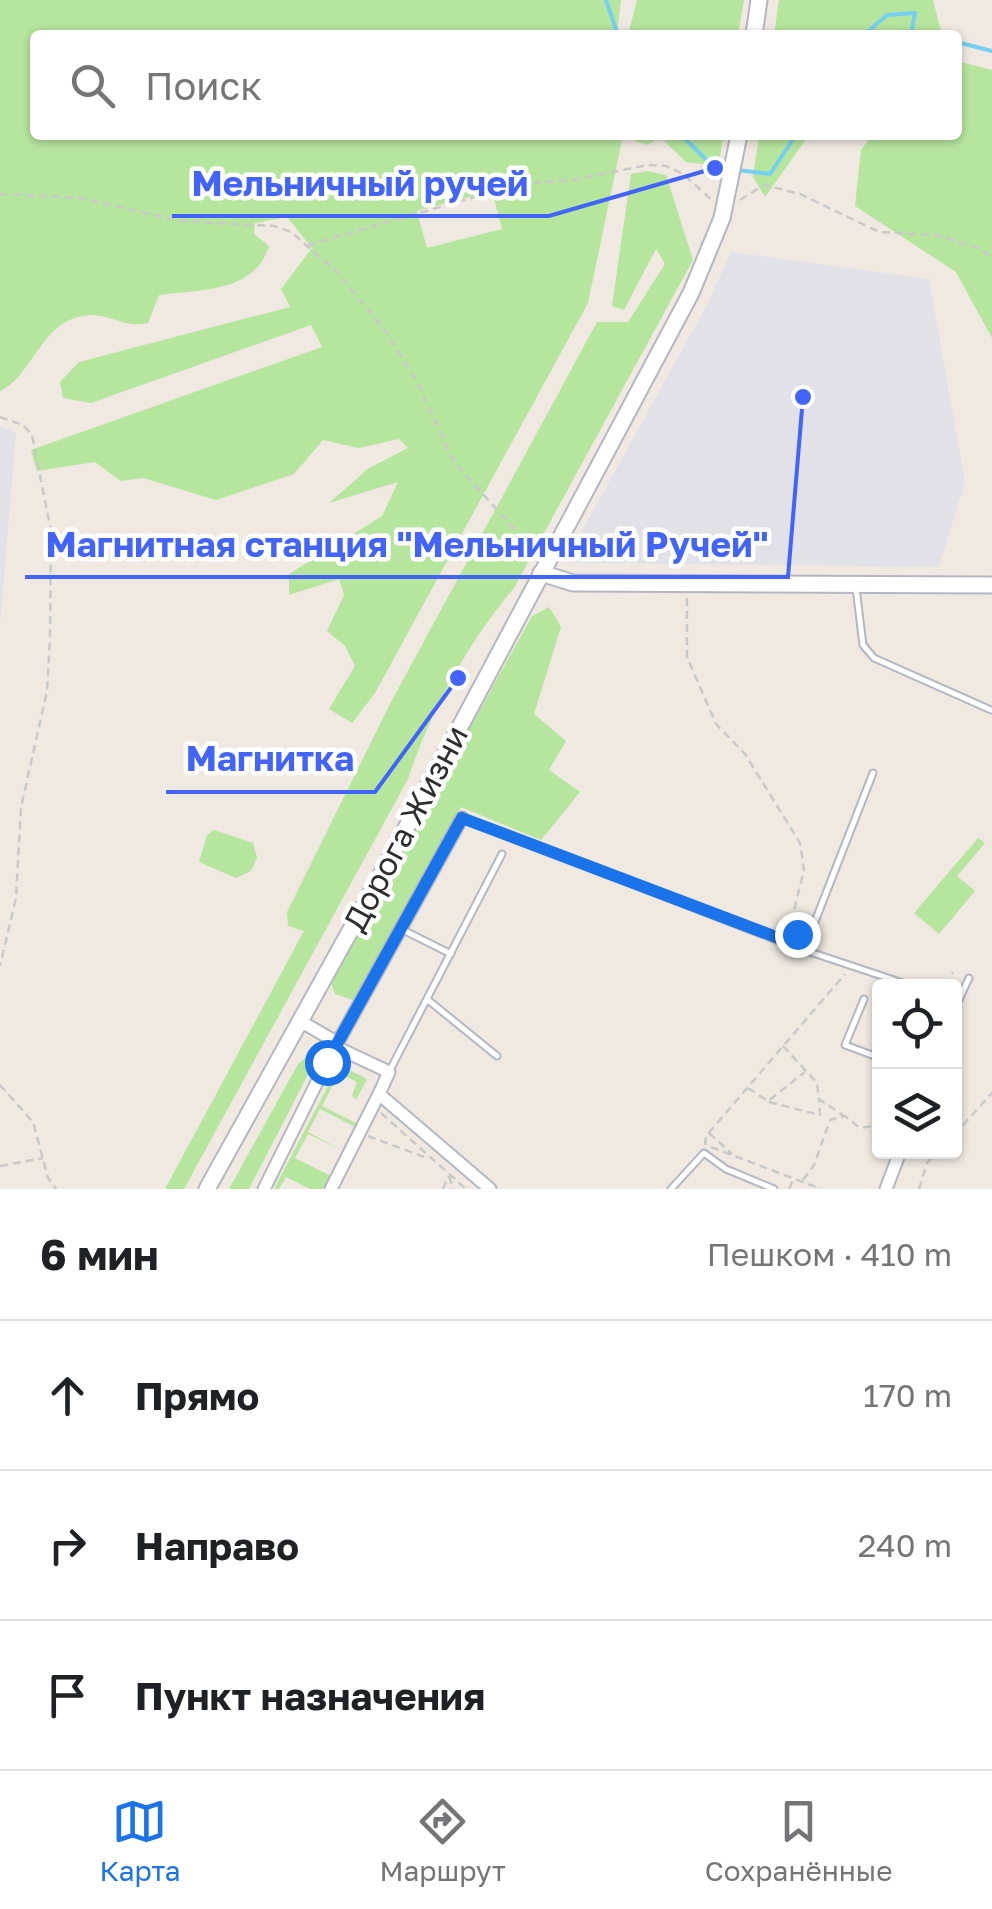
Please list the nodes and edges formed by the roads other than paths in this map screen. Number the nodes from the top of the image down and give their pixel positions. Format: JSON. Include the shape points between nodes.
{"nodes":[{"id":1,"x":759,"y":0,"type":"edge"},
{"id":2,"x":755,"y":30,"type":"edge"},
{"id":3,"x":738,"y":140,"type":"edge"},
{"id":4,"x":541,"y":573,"type":"junction"},
{"id":5,"x":992,"y":586,"type":"edge"},
{"id":6,"x":856,"y":588,"type":"junction"},
{"id":7,"x":991,"y":710,"type":"edge"},
{"id":8,"x":873,"y":773,"type":"dead end"},
{"id":9,"x":462,"y":818,"type":"joint"},
{"id":10,"x":502,"y":854,"type":"dead end"},
{"id":11,"x":401,"y":928,"type":"junction"},
{"id":12,"x":805,"y":948,"type":"junction"},
{"id":13,"x":452,"y":954,"type":"junction"},
{"id":14,"x":968,"y":978,"type":"dead end"},
{"id":15,"x":892,"y":979,"type":"edge"},
{"id":16,"x":962,"y":991,"type":"edge"},
{"id":17,"x":864,"y":999,"type":"dead end"},
{"id":18,"x":428,"y":1000,"type":"junction"},
{"id":19,"x":300,"y":1022,"type":"junction"},
{"id":20,"x":338,"y":1045,"type":"junction"},
{"id":21,"x":872,"y":1055,"type":"edge"},
{"id":22,"x":497,"y":1056,"type":"dead end"},
{"id":23,"x":389,"y":1072,"type":"junction"},
{"id":24,"x":379,"y":1094,"type":"junction"},
{"id":25,"x":897,"y":1159,"type":"edge"},
{"id":26,"x":207,"y":1189,"type":"edge"},
{"id":27,"x":264,"y":1189,"type":"edge"},
{"id":28,"x":332,"y":1189,"type":"edge"},
{"id":29,"x":490,"y":1189,"type":"edge"},
{"id":30,"x":671,"y":1189,"type":"edge"},
{"id":31,"x":774,"y":1189,"type":"edge"},
{"id":32,"x":886,"y":1189,"type":"edge"}],
"edges":[{"from":1,"to":2,"type":"main road"},
{"from":3,"to":4,"type":"main road","name":"Дорога Жизни","via":[[724,210],[691,293]]},
{"from":4,"to":6,"type":"main road","via":[[574,584]]},
{"from":4,"to":19,"type":"main road","name":"Дорога Жизни"},
{"from":5,"to":6,"type":"main road"},
{"from":6,"to":7,"type":"lane","via":[[863,644],[874,658]]},
{"from":8,"to":12,"type":"lane"},
{"from":9,"to":11,"type":"street"},
{"from":9,"to":12,"type":"lane"},
{"from":10,"to":13,"type":"lane"},
{"from":11,"to":13,"type":"lane"},
{"from":11,"to":20,"type":"street"},
{"from":12,"to":15,"type":"lane"},
{"from":13,"to":18,"type":"lane"},
{"from":14,"to":16,"type":"lane"},
{"from":17,"to":21,"type":"lane","via":[[845,1045]]},
{"from":18,"to":22,"type":"lane"},
{"from":18,"to":23,"type":"lane"},
{"from":19,"to":20,"type":"street"},
{"from":19,"to":26,"type":"main road","name":"Дорога Жизни"},
{"from":20,"to":23,"type":"street"},
{"from":20,"to":27,"type":"street"},
{"from":23,"to":24,"type":"street"},
{"from":24,"to":28,"type":"street","via":[[365,1135]]},
{"from":24,"to":29,"type":"street"},
{"from":25,"to":32,"type":"street"},
{"from":30,"to":31,"type":"lane","via":[[704,1149],[726,1169]]}]}
